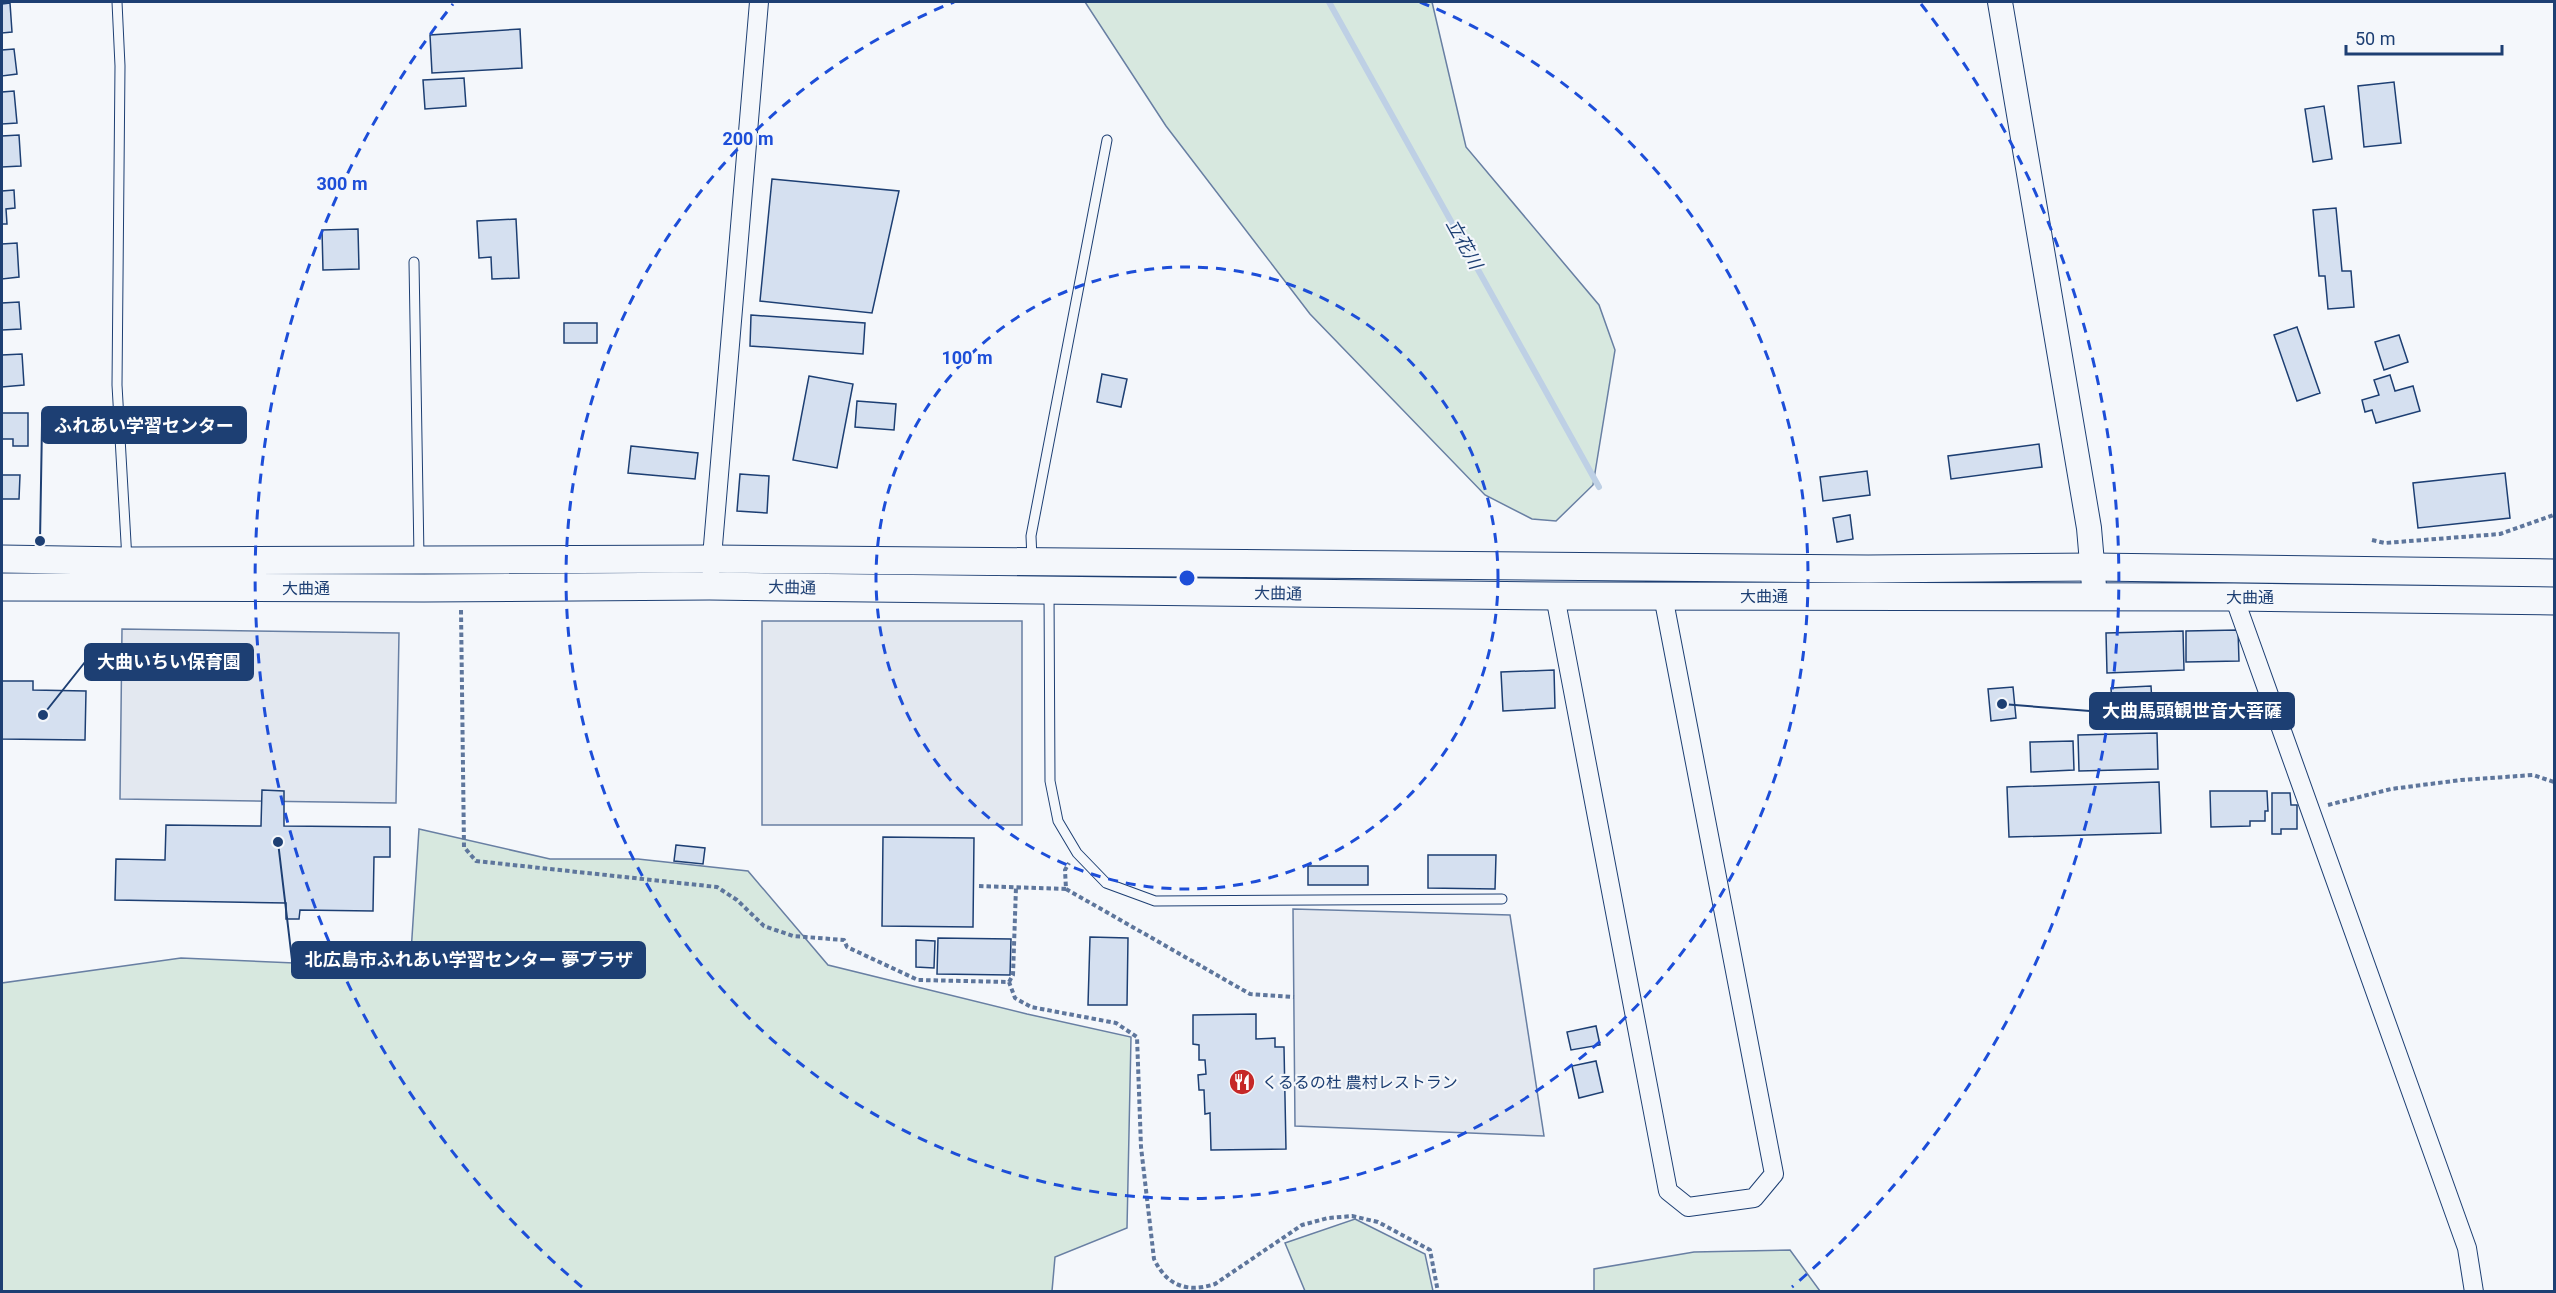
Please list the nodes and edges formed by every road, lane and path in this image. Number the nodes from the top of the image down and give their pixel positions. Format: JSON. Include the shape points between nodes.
{"nodes":[{"id":1,"x":117,"y":2,"type":"edge"},
{"id":2,"x":759,"y":2,"type":"edge"},
{"id":3,"x":2000,"y":2,"type":"edge"},
{"id":4,"x":1107,"y":140,"type":"dead end"},
{"id":5,"x":414,"y":262,"type":"dead end"},
{"id":6,"x":2554,"y":515,"type":"edge"},
{"id":7,"x":2372,"y":540,"type":"dead end"},
{"id":8,"x":2,"y":559,"type":"edge"},
{"id":9,"x":713,"y":559,"type":"junction"},
{"id":10,"x":420,"y":560,"type":"junction"},
{"id":11,"x":2093,"y":567,"type":"junction"},
{"id":12,"x":2554,"y":573,"type":"edge"},
{"id":13,"x":126,"y":574,"type":"junction"},
{"id":14,"x":1041,"y":576,"type":"junction"},
{"id":15,"x":709,"y":586,"type":"junction"},
{"id":16,"x":2,"y":587,"type":"edge"},
{"id":17,"x":460,"y":588,"type":"junction"},
{"id":18,"x":1555,"y":596,"type":"junction"},
{"id":19,"x":1663,"y":596,"type":"junction"},
{"id":20,"x":2234,"y":597,"type":"junction"},
{"id":21,"x":2094,"y":598,"type":"junction"},
{"id":22,"x":2554,"y":601,"type":"edge"},
{"id":23,"x":2554,"y":782,"type":"edge"},
{"id":24,"x":2310,"y":810,"type":"junction"},
{"id":25,"x":1077,"y":853,"type":"junction"},
{"id":26,"x":979,"y":886,"type":"dead end"},
{"id":27,"x":1016,"y":887,"type":"junction"},
{"id":28,"x":1065,"y":889,"type":"junction"},
{"id":29,"x":1502,"y":899,"type":"dead end"},
{"id":30,"x":1009,"y":982,"type":"junction"},
{"id":31,"x":1294,"y":998,"type":"dead end"},
{"id":32,"x":1438,"y":1292,"type":"edge"},
{"id":33,"x":2474,"y":1292,"type":"edge"}],
"edges":[{"from":1,"to":13,"type":"lane","via":[[117,385]]},
{"from":2,"to":9,"type":"street"},
{"from":3,"to":11,"type":"street"},
{"from":4,"to":14,"type":"lane","via":[[1031,536]]},
{"from":5,"to":10,"type":"lane"},
{"from":6,"to":7,"type":"path","via":[[2500,534],[2385,543]]},
{"from":8,"to":13,"type":"main road","name":"大曲通"},
{"from":9,"to":10,"type":"main road","name":"大曲通"},
{"from":9,"to":14,"type":"main road","name":"大曲通"},
{"from":9,"to":15,"type":"street"},
{"from":10,"to":13,"type":"main road","name":"大曲通"},
{"from":11,"to":12,"type":"main road","name":"大曲通"},
{"from":11,"to":14,"type":"main road","name":"大曲通"},
{"from":11,"to":21,"type":"street"},
{"from":13,"to":16,"type":"main road","name":"大曲通"},
{"from":13,"to":17,"type":"main road","name":"大曲通"},
{"from":14,"to":15,"type":"main road","name":"大曲通"},
{"from":14,"to":18,"type":"main road","name":"大曲通"},
{"from":14,"to":25,"type":"lane","via":[[1050,781],[1058,821]]},
{"from":15,"to":17,"type":"main road","name":"大曲通"},
{"from":17,"to":30,"type":"path","via":[[464,847],[476,861],[717,887],[764,926],[793,936],[844,940],[847,947],[918,980]]},
{"from":18,"to":19,"type":"main road","name":"大曲通"},
{"from":18,"to":19,"type":"street","via":[[1668,1191],[1688,1207],[1754,1198],[1774,1174]]},
{"from":19,"to":21,"type":"main road","name":"大曲通"},
{"from":20,"to":21,"type":"main road","name":"大曲通"},
{"from":20,"to":22,"type":"main road","name":"大曲通"},
{"from":20,"to":24,"type":"street"},
{"from":23,"to":24,"type":"path","via":[[2533,775],[2461,780],[2391,789]]},
{"from":24,"to":33,"type":"street","via":[[2466,1248]]},
{"from":25,"to":28,"type":"path","via":[[1065,870]]},
{"from":25,"to":29,"type":"lane","via":[[1106,883],[1155,901]]},
{"from":26,"to":27,"type":"path"},
{"from":27,"to":28,"type":"path"},
{"from":27,"to":30,"type":"path"},
{"from":28,"to":31,"type":"path","via":[[1250,994]]},
{"from":30,"to":32,"type":"path","via":[[1015,998],[1031,1007],[1116,1023],[1137,1037],[1141,1146],[1154,1259],[1173,1284],[1202,1288],[1215,1284],[1302,1225],[1352,1216],[1378,1222],[1430,1250]]}]}
